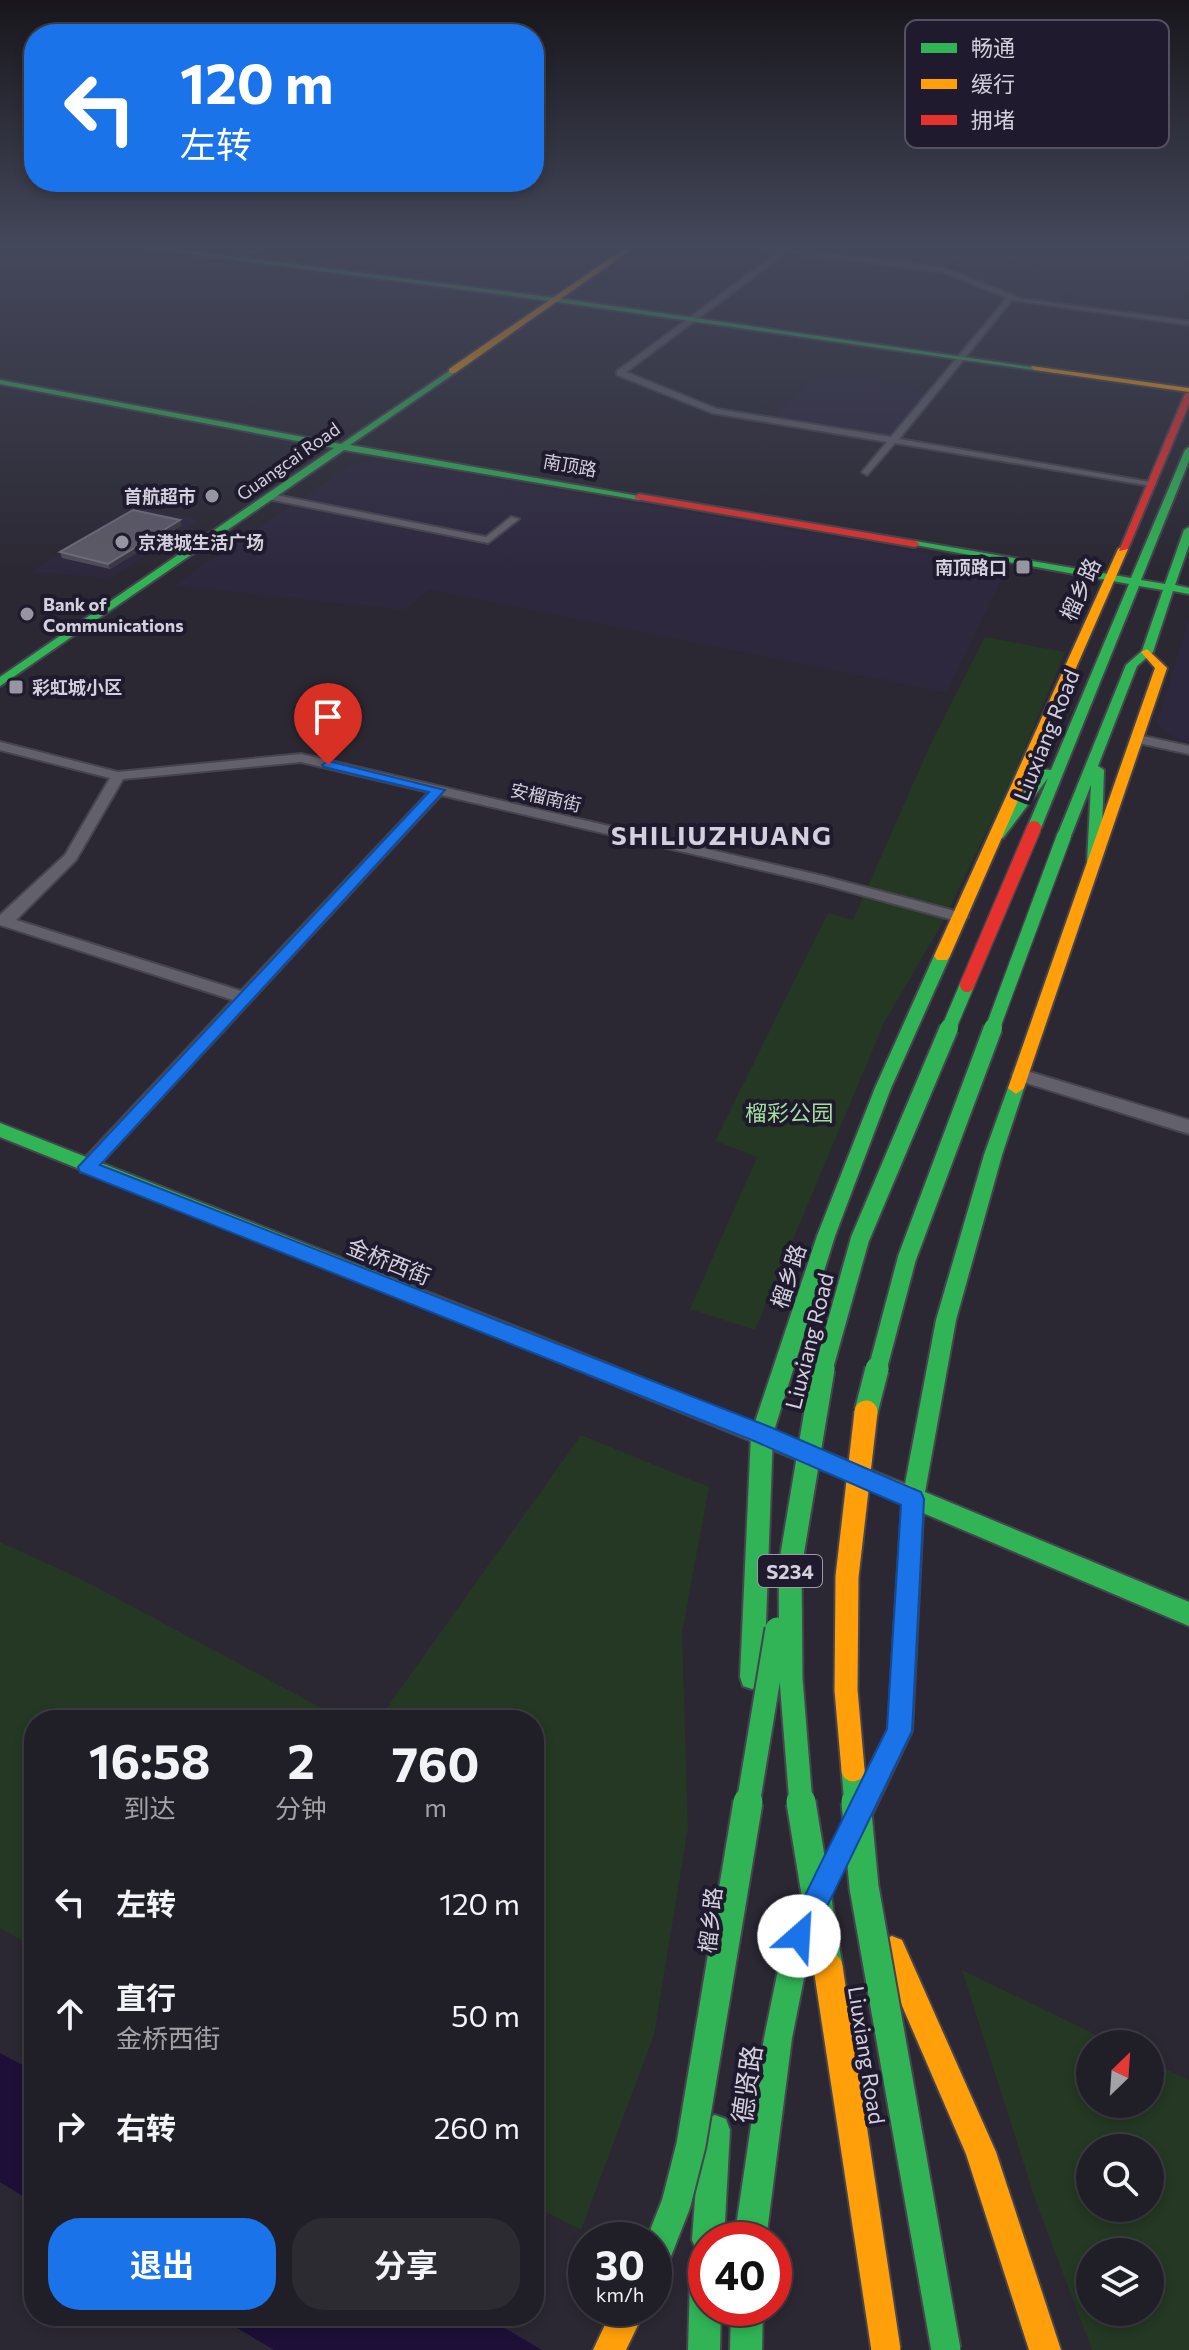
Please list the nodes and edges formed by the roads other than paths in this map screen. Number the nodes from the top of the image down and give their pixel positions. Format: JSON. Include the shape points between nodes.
{"nodes":[{"id":1,"x":470,"y":354,"type":"edge"},
{"id":2,"x":645,"y":354,"type":"edge"},
{"id":3,"x":954,"y":354,"type":"edge"},
{"id":4,"x":964,"y":355,"type":"junction"},
{"id":5,"x":0,"y":382,"type":"edge"},
{"id":6,"x":1189,"y":383,"type":"edge"},
{"id":7,"x":1189,"y":392,"type":"edge"},
{"id":8,"x":893,"y":440,"type":"junction"},
{"id":9,"x":336,"y":445,"type":"junction"},
{"id":10,"x":1189,"y":450,"type":"edge"},
{"id":11,"x":867,"y":472,"type":"dead end"},
{"id":12,"x":1151,"y":483,"type":"junction"},
{"id":13,"x":271,"y":497,"type":"junction"},
{"id":14,"x":514,"y":519,"type":"dead end"},
{"id":15,"x":1189,"y":530,"type":"edge"},
{"id":16,"x":1111,"y":578,"type":"junction"},
{"id":17,"x":1135,"y":581,"type":"junction"},
{"id":18,"x":1182,"y":586,"type":"edge"},
{"id":19,"x":1147,"y":652,"type":"junction"},
{"id":20,"x":0,"y":661,"type":"edge"},
{"id":21,"x":0,"y":682,"type":"edge"},
{"id":22,"x":1138,"y":739,"type":"junction"},
{"id":23,"x":1068,"y":743,"type":"junction"},
{"id":24,"x":0,"y":746,"type":"edge"},
{"id":25,"x":1099,"y":748,"type":"junction"},
{"id":26,"x":1189,"y":750,"type":"edge"},
{"id":27,"x":118,"y":776,"type":"junction"},
{"id":28,"x":438,"y":790,"type":"junction"},
{"id":29,"x":998,"y":835,"type":"junction"},
{"id":30,"x":1094,"y":862,"type":"junction"},
{"id":31,"x":961,"y":917,"type":"junction"},
{"id":32,"x":3,"y":921,"type":"edge"},
{"id":33,"x":245,"y":998,"type":"junction"},
{"id":34,"x":1020,"y":1075,"type":"junction"},
{"id":35,"x":1189,"y":1127,"type":"edge"},
{"id":36,"x":0,"y":1130,"type":"edge"},
{"id":37,"x":87,"y":1167,"type":"junction"},
{"id":38,"x":762,"y":1434,"type":"junction"},
{"id":39,"x":913,"y":1499,"type":"junction"},
{"id":40,"x":790,"y":1567,"type":"junction"},
{"id":41,"x":1189,"y":1614,"type":"edge"},
{"id":42,"x":864,"y":1887,"type":"junction"},
{"id":43,"x":669,"y":2222,"type":"edge"},
{"id":44,"x":709,"y":2222,"type":"edge"},
{"id":45,"x":752,"y":2222,"type":"edge"},
{"id":46,"x":621,"y":2326,"type":"edge"},
{"id":47,"x":635,"y":2326,"type":"edge"},
{"id":48,"x":704,"y":2326,"type":"edge"},
{"id":49,"x":747,"y":2326,"type":"edge"},
{"id":50,"x":609,"y":2350,"type":"edge"},
{"id":51,"x":627,"y":2350,"type":"edge"},
{"id":52,"x":704,"y":2350,"type":"edge"},
{"id":53,"x":746,"y":2350,"type":"edge"},
{"id":54,"x":886,"y":2350,"type":"edge"},
{"id":55,"x":946,"y":2350,"type":"edge"},
{"id":56,"x":1045,"y":2350,"type":"edge"}],
"edges":[{"from":1,"to":9,"type":"main road","name":"Guangcai Road"},
{"from":2,"to":8,"type":"street","via":[[620,373],[715,411]]},
{"from":3,"to":4,"type":"main road"},
{"from":4,"to":6,"type":"main road"},
{"from":4,"to":7,"type":"main road"},
{"from":4,"to":8,"type":"street"},
{"from":5,"to":9,"type":"main road","name":"南顶路"},
{"from":7,"to":12,"type":"main road","name":"榴乡路"},
{"from":8,"to":11,"type":"street"},
{"from":8,"to":12,"type":"street"},
{"from":9,"to":13,"type":"main road","name":"Guangcai Road"},
{"from":9,"to":16,"type":"main road","name":"南顶路"},
{"from":9,"to":20,"type":"main road","name":"Guangcai Road"},
{"from":10,"to":17,"type":"main road","name":"Liuxiang Road"},
{"from":12,"to":16,"type":"main road","name":"榴乡路"},
{"from":13,"to":14,"type":"street","via":[[488,540]]},
{"from":13,"to":21,"type":"main road","name":"Guangcai Road"},
{"from":15,"to":18,"type":"main road","name":"Liuxiang Road"},
{"from":16,"to":17,"type":"main road","name":"南顶路"},
{"from":16,"to":29,"type":"main road","name":"榴乡路"},
{"from":17,"to":18,"type":"main road","name":"南顶路"},
{"from":17,"to":23,"type":"main road","name":"Liuxiang Road"},
{"from":18,"to":19,"type":"main road","name":"Liuxiang Road","via":[[1166,599]]},
{"from":19,"to":22,"type":"main road","via":[[1161,668]]},
{"from":19,"to":25,"type":"main road","name":"Liuxiang Road","via":[[1132,665]]},
{"from":22,"to":26,"type":"street"},
{"from":22,"to":30,"type":"main road"},
{"from":23,"to":29,"type":"main road"},
{"from":23,"to":40,"type":"main road","name":"Liuxiang Road","number":"S234","bridge":true,"via":[[860,1239],[821,1377]]},
{"from":24,"to":27,"type":"street","name":"安榴南街"},
{"from":25,"to":30,"type":"main road"},
{"from":25,"to":42,"type":"main road","name":"Liuxiang Road","number":"S234","bridge":true,"via":[[907,1258],[862,1428],[847,1577],[846,1690]]},
{"from":27,"to":28,"type":"street","name":"安榴南街","via":[[301,758]]},
{"from":27,"to":32,"type":"street","via":[[71,857]]},
{"from":28,"to":31,"type":"street","name":"安榴南街"},
{"from":28,"to":33,"type":"street"},
{"from":29,"to":31,"type":"main road","name":"榴乡路"},
{"from":30,"to":34,"type":"main road"},
{"from":31,"to":38,"type":"main road","name":"榴乡路","via":[[883,1088]]},
{"from":32,"to":33,"type":"street"},
{"from":33,"to":37,"type":"street"},
{"from":34,"to":35,"type":"street"},
{"from":34,"to":39,"type":"main road","via":[[946,1320]]},
{"from":36,"to":37,"type":"main road","name":"金桥西街"},
{"from":37,"to":38,"type":"main road","name":"金桥西街"},
{"from":38,"to":39,"type":"main road","name":"金桥西街"},
{"from":38,"to":44,"type":"main road","name":"榴乡路","via":[[748,1790],[720,2048]]},
{"from":39,"to":41,"type":"main road","name":"金桥西街"},
{"from":39,"to":45,"type":"main road","name":"德贤路","via":[[900,1731],[799,1936],[778,2038]]},
{"from":40,"to":43,"type":"main road","bridge":true,"via":[[760,1713],[690,2151]]},
{"from":40,"to":54,"type":"main road","name":"Liuxiang Road","number":"S234","bridge":true,"via":[[791,1679],[801,1801]]},
{"from":42,"to":55,"type":"main road","name":"Liuxiang Road","number":"S234","bridge":true},
{"from":42,"to":56,"type":"main road","bridge":true,"via":[[981,2152]]},
{"from":46,"to":50,"type":"main road"},
{"from":47,"to":51,"type":"main road"},
{"from":48,"to":52,"type":"main road"},
{"from":49,"to":53,"type":"main road"}]}
